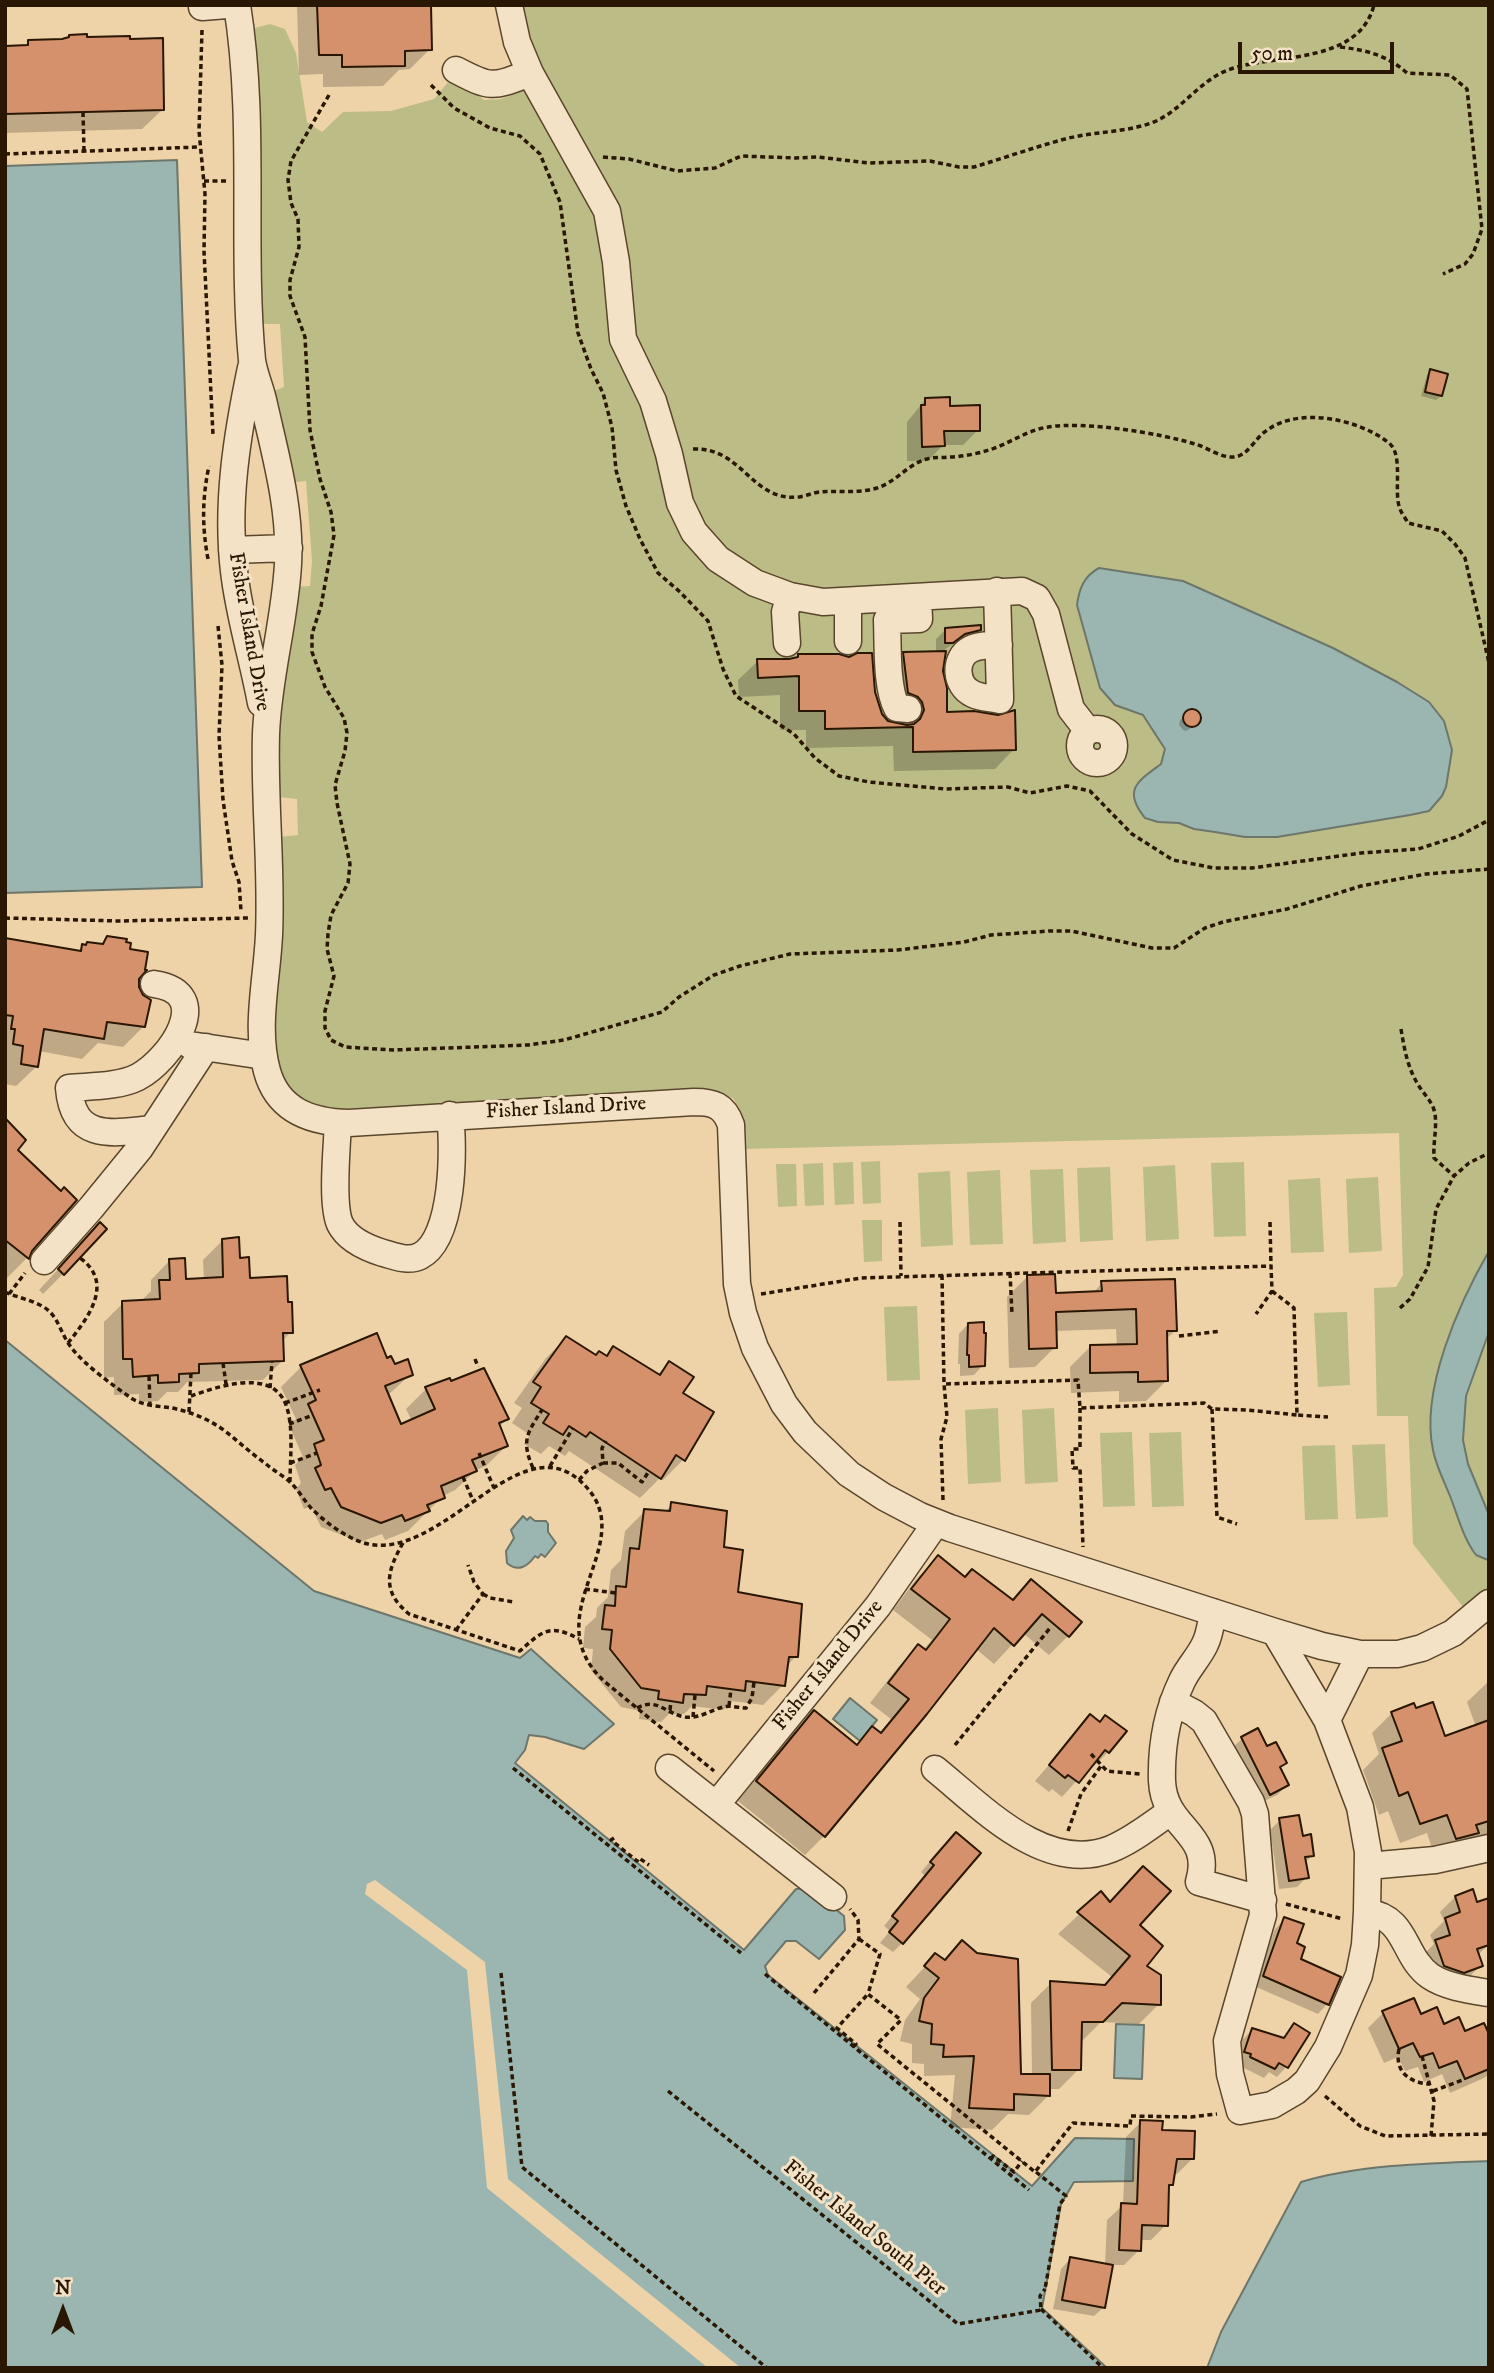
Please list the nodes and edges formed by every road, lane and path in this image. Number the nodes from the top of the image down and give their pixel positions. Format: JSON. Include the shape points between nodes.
{"nodes":[{"id":1,"x":237,"y":5,"type":"edge"},
{"id":2,"x":509,"y":5,"type":"edge"},
{"id":3,"x":1374,"y":5,"type":"edge"},
{"id":4,"x":1338,"y":47,"type":"junction"},
{"id":5,"x":456,"y":70,"type":"dead end"},
{"id":6,"x":530,"y":73,"type":"junction"},
{"id":7,"x":329,"y":95,"type":"dead end"},
{"id":8,"x":83,"y":112,"type":"dead end"},
{"id":9,"x":200,"y":147,"type":"dead end"},
{"id":10,"x":84,"y":151,"type":"junction"},
{"id":11,"x":5,"y":154,"type":"edge"},
{"id":12,"x":580,"y":161,"type":"junction"},
{"id":13,"x":236,"y":180,"type":"dead end"},
{"id":14,"x":204,"y":181,"type":"dead end"},
{"id":15,"x":1443,"y":274,"type":"dead end"},
{"id":16,"x":253,"y":363,"type":"junction"},
{"id":17,"x":271,"y":437,"type":"junction"},
{"id":18,"x":238,"y":439,"type":"junction"},
{"id":19,"x":669,"y":454,"type":"junction"},
{"id":20,"x":289,"y":548,"type":"junction"},
{"id":21,"x":232,"y":550,"type":"junction"},
{"id":22,"x":997,"y":591,"type":"junction"},
{"id":23,"x":790,"y":596,"type":"junction"},
{"id":24,"x":918,"y":597,"type":"junction"},
{"id":25,"x":848,"y":601,"type":"junction"},
{"id":26,"x":279,"y":631,"type":"junction"},
{"id":27,"x":247,"y":632,"type":"junction"},
{"id":28,"x":848,"y":641,"type":"dead end"},
{"id":29,"x":787,"y":643,"type":"dead end"},
{"id":30,"x":999,"y":645,"type":"dead end"},
{"id":31,"x":1489,"y":663,"type":"edge"},
{"id":32,"x":908,"y":709,"type":"dead end"},
{"id":33,"x":1088,"y":731,"type":"dead end"},
{"id":34,"x":266,"y":734,"type":"junction"},
{"id":35,"x":1489,"y":747,"type":"edge"},
{"id":36,"x":1489,"y":761,"type":"edge"},
{"id":37,"x":1489,"y":869,"type":"edge"},
{"id":38,"x":5,"y":918,"type":"edge"},
{"id":39,"x":251,"y":918,"type":"dead end"},
{"id":40,"x":154,"y":984,"type":"dead end"},
{"id":41,"x":1401,"y":1028,"type":"dead end"},
{"id":42,"x":174,"y":1042,"type":"junction"},
{"id":43,"x":206,"y":1047,"type":"junction"},
{"id":44,"x":264,"y":1056,"type":"junction"},
{"id":45,"x":450,"y":1115,"type":"junction"},
{"id":46,"x":338,"y":1123,"type":"junction"},
{"id":47,"x":151,"y":1129,"type":"junction"},
{"id":48,"x":1489,"y":1153,"type":"edge"},
{"id":49,"x":1454,"y":1176,"type":"junction"},
{"id":50,"x":900,"y":1222,"type":"dead end"},
{"id":51,"x":1270,"y":1222,"type":"dead end"},
{"id":52,"x":80,"y":1258,"type":"dead end"},
{"id":53,"x":38,"y":1262,"type":"joint"},
{"id":54,"x":1271,"y":1266,"type":"junction"},
{"id":55,"x":1010,"y":1273,"type":"junction"},
{"id":56,"x":942,"y":1275,"type":"junction"},
{"id":57,"x":901,"y":1276,"type":"junction"},
{"id":58,"x":1272,"y":1292,"type":"junction"},
{"id":59,"x":7,"y":1293,"type":"edge"},
{"id":60,"x":759,"y":1294,"type":"dead end"},
{"id":61,"x":1400,"y":1308,"type":"dead end"},
{"id":62,"x":1013,"y":1314,"type":"dead end"},
{"id":63,"x":1256,"y":1314,"type":"dead end"},
{"id":64,"x":1221,"y":1331,"type":"dead end"},
{"id":65,"x":1179,"y":1336,"type":"dead end"},
{"id":66,"x":68,"y":1343,"type":"junction"},
{"id":67,"x":475,"y":1359,"type":"dead end"},
{"id":68,"x":272,"y":1362,"type":"dead end"},
{"id":69,"x":223,"y":1363,"type":"dead end"},
{"id":70,"x":478,"y":1367,"type":"dead end"},
{"id":71,"x":191,"y":1373,"type":"dead end"},
{"id":72,"x":149,"y":1376,"type":"dead end"},
{"id":73,"x":226,"y":1384,"type":"junction"},
{"id":74,"x":944,"y":1384,"type":"junction"},
{"id":75,"x":270,"y":1388,"type":"junction"},
{"id":76,"x":320,"y":1390,"type":"dead end"},
{"id":77,"x":191,"y":1396,"type":"junction"},
{"id":78,"x":285,"y":1403,"type":"junction"},
{"id":79,"x":150,"y":1405,"type":"junction"},
{"id":80,"x":1080,"y":1408,"type":"junction"},
{"id":81,"x":1212,"y":1409,"type":"junction"},
{"id":82,"x":542,"y":1410,"type":"dead end"},
{"id":83,"x":189,"y":1412,"type":"junction"},
{"id":84,"x":313,"y":1415,"type":"dead end"},
{"id":85,"x":1297,"y":1415,"type":"junction"},
{"id":86,"x":1328,"y":1417,"type":"dead end"},
{"id":87,"x":289,"y":1424,"type":"junction"},
{"id":88,"x":573,"y":1429,"type":"dead end"},
{"id":89,"x":606,"y":1441,"type":"dead end"},
{"id":90,"x":317,"y":1453,"type":"dead end"},
{"id":91,"x":479,"y":1453,"type":"dead end"},
{"id":92,"x":290,"y":1463,"type":"junction"},
{"id":93,"x":603,"y":1463,"type":"junction"},
{"id":94,"x":550,"y":1466,"type":"junction"},
{"id":95,"x":533,"y":1468,"type":"junction"},
{"id":96,"x":649,"y":1471,"type":"dead end"},
{"id":97,"x":463,"y":1476,"type":"dead end"},
{"id":98,"x":579,"y":1480,"type":"junction"},
{"id":99,"x":290,"y":1482,"type":"junction"},
{"id":100,"x":494,"y":1488,"type":"junction"},
{"id":101,"x":474,"y":1503,"type":"junction"},
{"id":102,"x":939,"y":1516,"type":"junction"},
{"id":103,"x":1237,"y":1524,"type":"dead end"},
{"id":104,"x":403,"y":1543,"type":"junction"},
{"id":105,"x":1083,"y":1553,"type":"dead end"},
{"id":106,"x":468,"y":1565,"type":"dead end"},
{"id":107,"x":585,"y":1589,"type":"junction"},
{"id":108,"x":483,"y":1594,"type":"junction"},
{"id":109,"x":615,"y":1594,"type":"dead end"},
{"id":110,"x":514,"y":1602,"type":"dead end"},
{"id":111,"x":1489,"y":1603,"type":"edge"},
{"id":112,"x":1213,"y":1612,"type":"junction"},
{"id":113,"x":1050,"y":1628,"type":"dead end"},
{"id":114,"x":456,"y":1630,"type":"junction"},
{"id":115,"x":1275,"y":1632,"type":"junction"},
{"id":116,"x":579,"y":1639,"type":"junction"},
{"id":117,"x":1360,"y":1654,"type":"junction"},
{"id":118,"x":754,"y":1682,"type":"dead end"},
{"id":119,"x":731,"y":1689,"type":"dead end"},
{"id":120,"x":695,"y":1695,"type":"dead end"},
{"id":121,"x":671,"y":1701,"type":"dead end"},
{"id":122,"x":1173,"y":1702,"type":"junction"},
{"id":123,"x":729,"y":1706,"type":"junction"},
{"id":124,"x":637,"y":1708,"type":"junction"},
{"id":125,"x":670,"y":1710,"type":"junction"},
{"id":126,"x":693,"y":1717,"type":"junction"},
{"id":127,"x":1327,"y":1720,"type":"junction"},
{"id":128,"x":954,"y":1745,"type":"dead end"},
{"id":129,"x":1091,"y":1754,"type":"dead end"},
{"id":130,"x":1101,"y":1766,"type":"junction"},
{"id":131,"x":513,"y":1768,"type":"dead end"},
{"id":132,"x":669,"y":1768,"type":"dead end"},
{"id":133,"x":935,"y":1769,"type":"dead end"},
{"id":134,"x":1162,"y":1769,"type":"junction"},
{"id":135,"x":715,"y":1771,"type":"dead end"},
{"id":136,"x":716,"y":1805,"type":"junction"},
{"id":137,"x":1170,"y":1812,"type":"junction"},
{"id":138,"x":614,"y":1838,"type":"dead end"},
{"id":139,"x":1489,"y":1848,"type":"edge"},
{"id":140,"x":615,"y":1849,"type":"junction"},
{"id":141,"x":1061,"y":1853,"type":"junction"},
{"id":142,"x":636,"y":1862,"type":"junction"},
{"id":143,"x":649,"y":1865,"type":"dead end"},
{"id":144,"x":1368,"y":1866,"type":"junction"},
{"id":145,"x":652,"y":1879,"type":"junction"},
{"id":146,"x":833,"y":1896,"type":"joint"},
{"id":147,"x":1263,"y":1900,"type":"junction"},
{"id":148,"x":1367,"y":1918,"type":"junction"},
{"id":149,"x":859,"y":1939,"type":"junction"},
{"id":150,"x":741,"y":1953,"type":"dead end"},
{"id":151,"x":501,"y":1973,"type":"dead end"},
{"id":152,"x":765,"y":1974,"type":"dead end"},
{"id":153,"x":814,"y":1993,"type":"dead end"},
{"id":154,"x":1489,"y":1993,"type":"edge"},
{"id":155,"x":868,"y":1994,"type":"junction"},
{"id":156,"x":853,"y":2047,"type":"junction"},
{"id":157,"x":1399,"y":2049,"type":"dead end"},
{"id":158,"x":1422,"y":2056,"type":"dead end"},
{"id":159,"x":1465,"y":2079,"type":"dead end"},
{"id":160,"x":1307,"y":2081,"type":"junction"},
{"id":161,"x":1430,"y":2084,"type":"junction"},
{"id":162,"x":668,"y":2091,"type":"dead end"},
{"id":163,"x":1433,"y":2091,"type":"junction"},
{"id":164,"x":1240,"y":2111,"type":"junction"},
{"id":165,"x":1489,"y":2134,"type":"edge"},
{"id":166,"x":1431,"y":2136,"type":"junction"},
{"id":167,"x":991,"y":2159,"type":"junction"},
{"id":168,"x":1023,"y":2161,"type":"junction"},
{"id":169,"x":1035,"y":2172,"type":"junction"},
{"id":170,"x":1029,"y":2190,"type":"dead end"},
{"id":171,"x":1041,"y":2310,"type":"junction"},
{"id":172,"x":767,"y":2368,"type":"edge"},
{"id":173,"x":1103,"y":2368,"type":"edge"}],
"edges":[{"from":1,"to":16,"type":"street","name":"Fisher Island Drive"},
{"from":2,"to":6,"type":"street"},
{"from":3,"to":4,"type":"path","via":[[1368,23]]},
{"from":4,"to":12,"type":"path","via":[[1227,71],[1154,121],[1068,138],[974,167],[930,161],[868,163],[741,156],[715,168],[677,171],[629,159]]},
{"from":4,"to":15,"type":"path","via":[[1362,49],[1392,60],[1407,73],[1450,75],[1467,89],[1482,229],[1465,264]]},
{"from":5,"to":6,"type":"street","via":[[496,86]]},
{"from":6,"to":12,"type":"street"},
{"from":7,"to":37,"type":"path","via":[[291,161],[288,180],[298,219],[299,247],[290,296],[305,337],[310,430],[334,535],[312,652],[347,733],[335,785],[350,864],[348,883],[331,915],[328,934],[334,976],[325,1028],[331,1040],[345,1047],[394,1050],[564,1040],[662,1012],[714,975],[790,954],[898,950],[991,935],[1071,931],[1152,948],[1174,948],[1223,922],[1362,886]]},
{"from":8,"to":10,"type":"path"},
{"from":9,"to":10,"type":"path"},
{"from":10,"to":11,"type":"path"},
{"from":12,"to":19,"type":"street","via":[[607,211],[623,339],[653,401]]},
{"from":13,"to":14,"type":"path"},
{"from":16,"to":17,"type":"street","name":"Fisher Island Drive"},
{"from":16,"to":18,"type":"street","name":"Fisher Island Drive"},
{"from":17,"to":18,"type":"street"},
{"from":17,"to":20,"type":"street","name":"Fisher Island Drive"},
{"from":18,"to":21,"type":"street","name":"Fisher Island Drive"},
{"from":19,"to":23,"type":"street","via":[[680,503],[694,532],[718,559],[755,583]]},
{"from":19,"to":31,"type":"path","via":[[699,449],[723,454],[768,492],[800,497],[875,489],[928,458],[991,450],[1048,427],[1155,435],[1235,457],[1281,421],[1321,417],[1371,432],[1392,445],[1397,457],[1399,508],[1408,523],[1442,531],[1465,558]]},
{"from":20,"to":21,"type":"street"},
{"from":20,"to":26,"type":"street","name":"Fisher Island Drive"},
{"from":21,"to":27,"type":"street","name":"Fisher Island Drive"},
{"from":22,"to":24,"type":"street"},
{"from":22,"to":30,"type":"street"},
{"from":22,"to":33,"type":"street","via":[[1021,591],[1037,598],[1046,614],[1071,709]]},
{"from":23,"to":25,"type":"street"},
{"from":23,"to":29,"type":"street","via":[[785,612]]},
{"from":24,"to":25,"type":"street"},
{"from":24,"to":32,"type":"street","via":[[919,619],[887,620],[894,702],[898,708]]},
{"from":25,"to":28,"type":"street"},
{"from":26,"to":27,"type":"street"},
{"from":26,"to":34,"type":"street","name":"Fisher Island Drive"},
{"from":27,"to":34,"type":"street","name":"Fisher Island Drive"},
{"from":34,"to":44,"type":"street","name":"Fisher Island Drive","via":[[270,893]]},
{"from":35,"to":36,"type":"path"},
{"from":38,"to":39,"type":"path"},
{"from":40,"to":42,"type":"street","via":[[171,989],[185,1008]]},
{"from":41,"to":49,"type":"path","via":[[1409,1067],[1432,1103],[1434,1158]]},
{"from":42,"to":43,"type":"street"},
{"from":42,"to":47,"type":"street","via":[[149,1070],[134,1079],[69,1088],[75,1115],[94,1130]]},
{"from":43,"to":44,"type":"street"},
{"from":43,"to":47,"type":"street"},
{"from":44,"to":46,"type":"street","name":"Fisher Island Drive","via":[[273,1089],[285,1104],[313,1119]]},
{"from":45,"to":46,"type":"street","name":"Fisher Island Drive"},
{"from":45,"to":46,"type":"street","via":[[452,1171],[447,1204],[433,1242],[421,1256],[409,1259],[363,1245],[341,1226],[336,1205]]},
{"from":45,"to":102,"type":"street","name":"Fisher Island Drive","via":[[694,1101],[720,1107],[732,1132],[739,1297],[755,1348],[772,1382],[805,1432],[849,1474],[893,1502]]},
{"from":47,"to":53,"type":"street","via":[[100,1198]]},
{"from":48,"to":49,"type":"path"},
{"from":49,"to":61,"type":"path","via":[[1436,1209],[1428,1267]]},
{"from":50,"to":57,"type":"path"},
{"from":51,"to":54,"type":"path"},
{"from":52,"to":66,"type":"path","via":[[96,1275],[96,1293],[89,1313]]},
{"from":53,"to":59,"type":"path"},
{"from":54,"to":55,"type":"path"},
{"from":54,"to":58,"type":"path"},
{"from":55,"to":56,"type":"path"},
{"from":55,"to":62,"type":"path"},
{"from":56,"to":57,"type":"path"},
{"from":56,"to":74,"type":"path"},
{"from":57,"to":60,"type":"path"},
{"from":58,"to":63,"type":"path"},
{"from":58,"to":85,"type":"path","via":[[1294,1308]]},
{"from":59,"to":66,"type":"path","via":[[48,1311]]},
{"from":64,"to":65,"type":"path"},
{"from":66,"to":79,"type":"path","via":[[134,1401]]},
{"from":67,"to":70,"type":"path"},
{"from":68,"to":75,"type":"path"},
{"from":69,"to":73,"type":"path"},
{"from":71,"to":77,"type":"path"},
{"from":72,"to":79,"type":"path"},
{"from":73,"to":75,"type":"path"},
{"from":73,"to":77,"type":"path"},
{"from":74,"to":80,"type":"path","via":[[1078,1380]]},
{"from":74,"to":102,"type":"path","via":[[947,1417],[941,1439]]},
{"from":75,"to":78,"type":"path"},
{"from":76,"to":78,"type":"path"},
{"from":77,"to":83,"type":"path"},
{"from":78,"to":87,"type":"path"},
{"from":79,"to":83,"type":"path"},
{"from":80,"to":81,"type":"path","via":[[1204,1403]]},
{"from":80,"to":105,"type":"path","via":[[1080,1449],[1072,1449],[1072,1458],[1073,1468],[1080,1468]]},
{"from":81,"to":85,"type":"path"},
{"from":81,"to":103,"type":"path","via":[[1217,1517]]},
{"from":82,"to":95,"type":"path","via":[[526,1440]]},
{"from":83,"to":99,"type":"path","via":[[222,1429]]},
{"from":84,"to":87,"type":"path"},
{"from":85,"to":86,"type":"path"},
{"from":87,"to":92,"type":"path"},
{"from":88,"to":94,"type":"path"},
{"from":89,"to":93,"type":"path"},
{"from":90,"to":92,"type":"path"},
{"from":91,"to":100,"type":"path"},
{"from":92,"to":99,"type":"path"},
{"from":93,"to":96,"type":"path","via":[[618,1463],[642,1482]]},
{"from":93,"to":98,"type":"path"},
{"from":94,"to":95,"type":"path"},
{"from":94,"to":98,"type":"path"},
{"from":95,"to":100,"type":"path"},
{"from":97,"to":101,"type":"path"},
{"from":98,"to":107,"type":"path","via":[[602,1521],[601,1546]]},
{"from":99,"to":104,"type":"path","via":[[311,1507],[348,1536],[376,1545]]},
{"from":100,"to":101,"type":"path"},
{"from":101,"to":104,"type":"path"},
{"from":102,"to":112,"type":"street","name":"Fisher Island Drive"},
{"from":102,"to":136,"type":"street","name":"Fisher Island Drive","via":[[878,1606]]},
{"from":104,"to":114,"type":"path","via":[[389,1576],[396,1601],[417,1617]]},
{"from":106,"to":108,"type":"path"},
{"from":107,"to":109,"type":"path"},
{"from":107,"to":116,"type":"path"},
{"from":108,"to":110,"type":"path"},
{"from":108,"to":114,"type":"path"},
{"from":111,"to":117,"type":"street","name":"Fisher Island Drive","via":[[1453,1633],[1422,1648],[1398,1654]]},
{"from":112,"to":115,"type":"street","name":"Fisher Island Drive"},
{"from":112,"to":122,"type":"street","via":[[1205,1643]]},
{"from":113,"to":128,"type":"path"},
{"from":114,"to":116,"type":"path","via":[[520,1651],[546,1630]]},
{"from":115,"to":117,"type":"street","name":"Fisher Island Drive"},
{"from":115,"to":127,"type":"street"},
{"from":116,"to":124,"type":"path","via":[[596,1673]]},
{"from":117,"to":127,"type":"street"},
{"from":118,"to":123,"type":"path","via":[[746,1708]]},
{"from":119,"to":123,"type":"path"},
{"from":120,"to":126,"type":"path"},
{"from":121,"to":125,"type":"path"},
{"from":122,"to":134,"type":"street"},
{"from":122,"to":147,"type":"street","via":[[1204,1721],[1254,1808]]},
{"from":123,"to":126,"type":"path"},
{"from":124,"to":125,"type":"path","via":[[646,1703]]},
{"from":124,"to":135,"type":"path"},
{"from":125,"to":126,"type":"path"},
{"from":127,"to":144,"type":"street","via":[[1360,1807]]},
{"from":129,"to":130,"type":"path"},
{"from":130,"to":134,"type":"path","via":[[1107,1771],[1136,1774]]},
{"from":130,"to":141,"type":"path","via":[[1081,1794]]},
{"from":131,"to":140,"type":"path"},
{"from":132,"to":136,"type":"street"},
{"from":133,"to":141,"type":"street","via":[[1014,1832]]},
{"from":134,"to":137,"type":"street"},
{"from":136,"to":146,"type":"street"},
{"from":137,"to":141,"type":"street","via":[[1109,1850]]},
{"from":137,"to":147,"type":"street","via":[[1200,1848],[1199,1882]]},
{"from":138,"to":142,"type":"path","via":[[611,1840]]},
{"from":139,"to":144,"type":"street","via":[[1435,1860]]},
{"from":140,"to":142,"type":"path"},
{"from":140,"to":145,"type":"path"},
{"from":142,"to":143,"type":"path","via":[[639,1858]]},
{"from":142,"to":145,"type":"path"},
{"from":144,"to":148,"type":"street"},
{"from":145,"to":150,"type":"path"},
{"from":146,"to":149,"type":"path","via":[[858,1920]]},
{"from":147,"to":148,"type":"path"},
{"from":147,"to":164,"type":"street","via":[[1261,1923],[1227,2041]]},
{"from":148,"to":154,"type":"street","via":[[1381,1915],[1392,1922],[1430,1976]]},
{"from":148,"to":160,"type":"street","via":[[1356,1983],[1328,2047]]},
{"from":149,"to":153,"type":"path"},
{"from":149,"to":155,"type":"path","via":[[880,1954]]},
{"from":151,"to":172,"type":"path","via":[[523,2167]]},
{"from":152,"to":156,"type":"path"},
{"from":155,"to":156,"type":"path","via":[[837,2028],[856,2044]]},
{"from":155,"to":168,"type":"path","via":[[901,2020],[877,2044]]},
{"from":156,"to":167,"type":"path"},
{"from":157,"to":161,"type":"path","via":[[1402,2073],[1412,2081]]},
{"from":158,"to":161,"type":"path"},
{"from":159,"to":163,"type":"path"},
{"from":160,"to":164,"type":"street","via":[[1272,2105]]},
{"from":160,"to":166,"type":"path","via":[[1368,2131],[1385,2136]]},
{"from":161,"to":163,"type":"path"},
{"from":162,"to":171,"type":"path","name":"Fisher Island South Pier","via":[[958,2324]]},
{"from":163,"to":166,"type":"path"},
{"from":164,"to":169,"type":"path","via":[[1191,2117],[1131,2116],[1130,2126],[1073,2123]]},
{"from":165,"to":166,"type":"path"},
{"from":167,"to":168,"type":"path","via":[[993,2156],[1014,2172]]},
{"from":167,"to":170,"type":"path"},
{"from":168,"to":169,"type":"path"},
{"from":169,"to":171,"type":"path","via":[[1066,2196],[1060,2204]]},
{"from":171,"to":173,"type":"path"}]}
